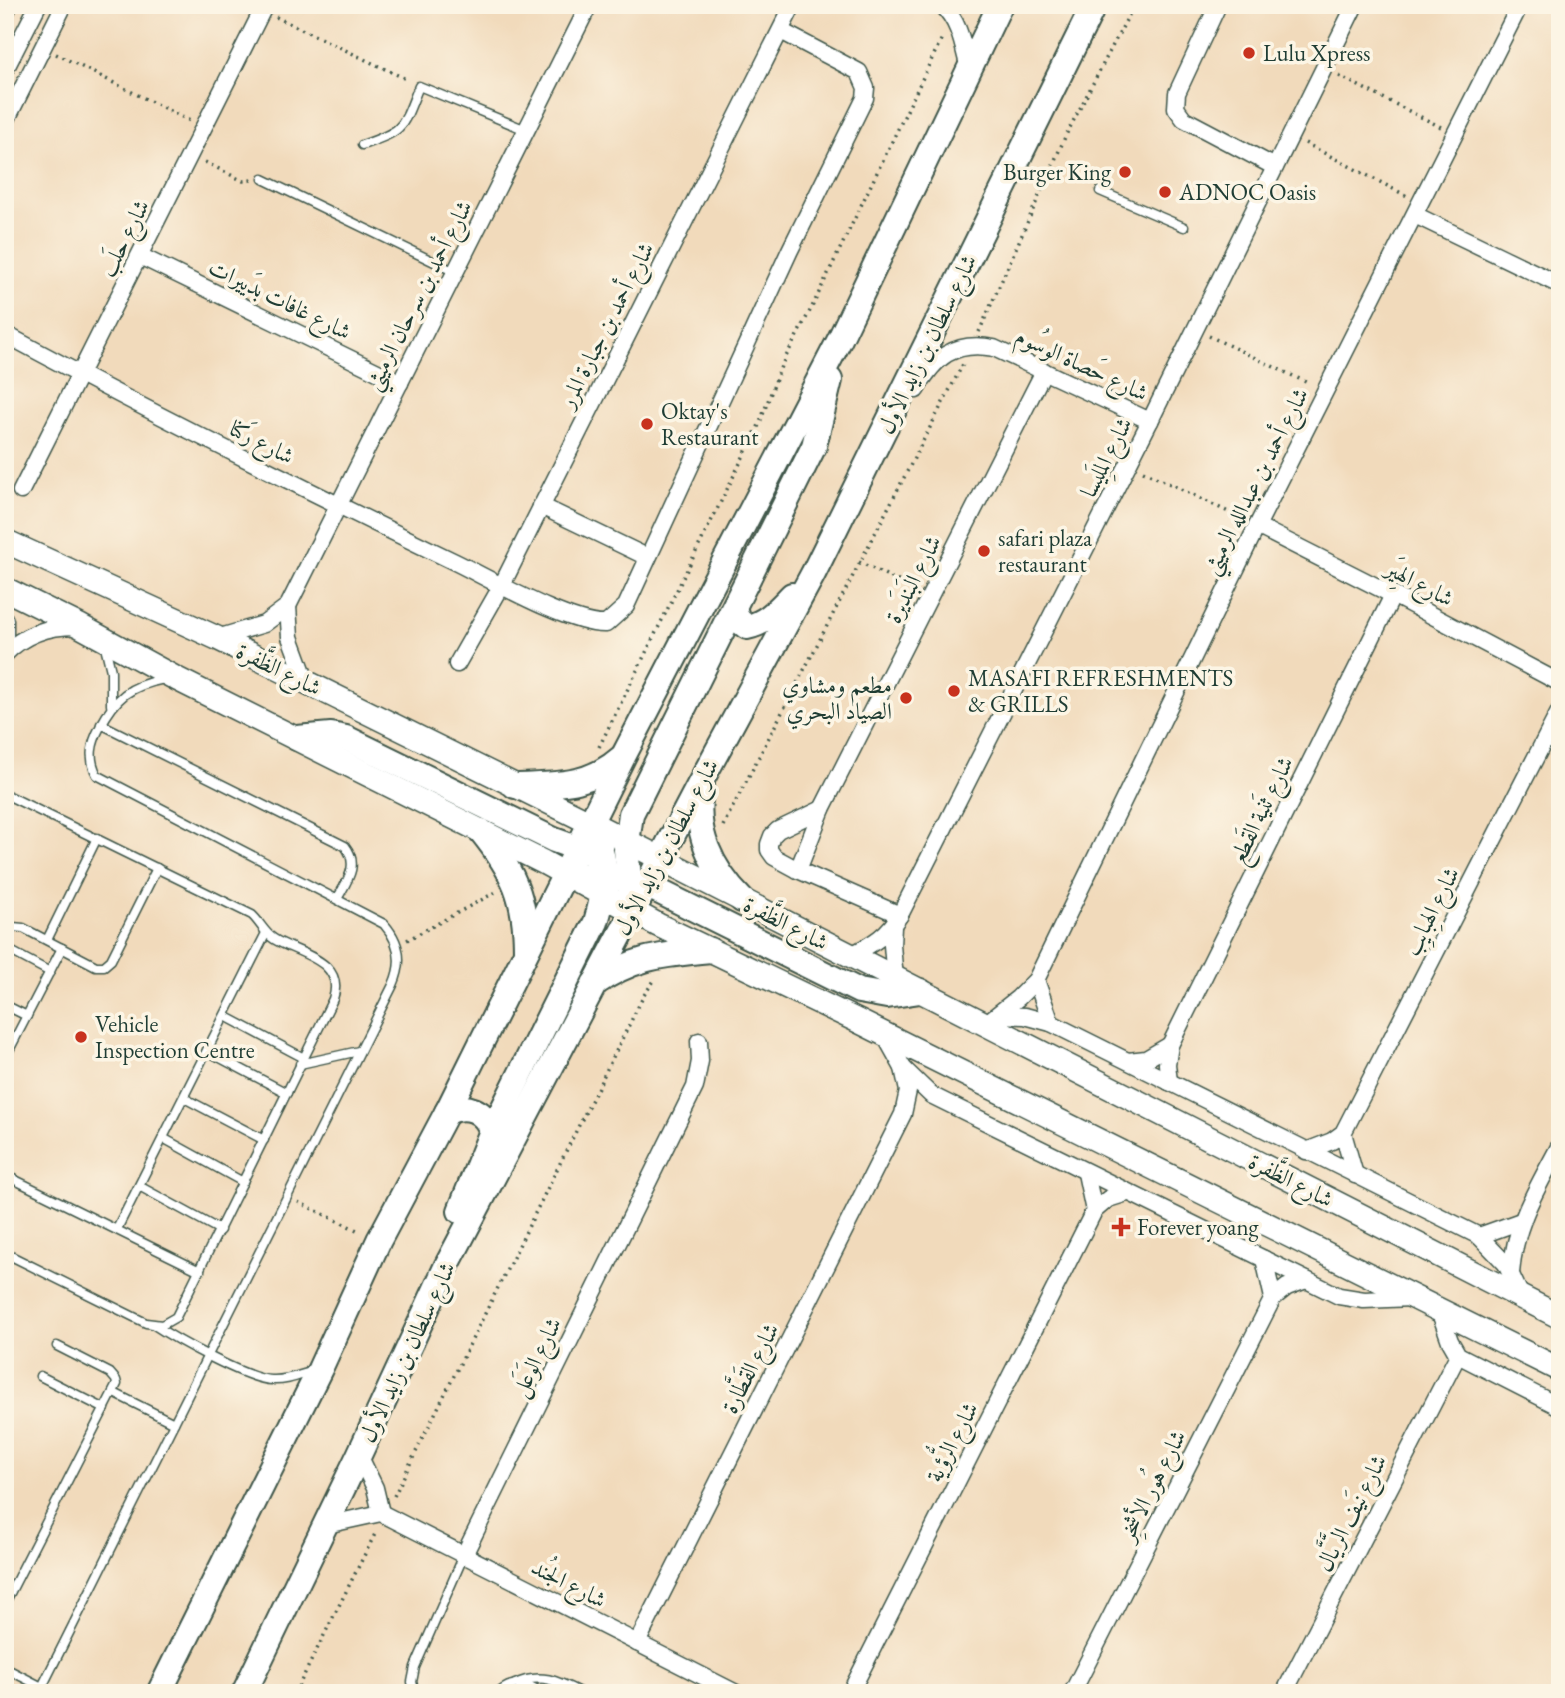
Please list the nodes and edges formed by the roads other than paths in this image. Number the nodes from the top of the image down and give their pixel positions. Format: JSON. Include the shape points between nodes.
{"nodes":[{"id":1,"x":14,"y":5,"type":"edge"},
{"id":2,"x":38,"y":5,"type":"edge"},
{"id":3,"x":64,"y":5,"type":"edge"},
{"id":4,"x":793,"y":5,"type":"edge"},
{"id":5,"x":942,"y":5,"type":"edge"},
{"id":6,"x":1000,"y":5,"type":"edge"},
{"id":7,"x":1094,"y":5,"type":"edge"},
{"id":8,"x":1219,"y":5,"type":"edge"},
{"id":9,"x":1355,"y":5,"type":"edge"},
{"id":10,"x":1520,"y":5,"type":"edge"},
{"id":11,"x":587,"y":6,"type":"edge"},
{"id":12,"x":264,"y":8,"type":"edge"},
{"id":13,"x":5,"y":22,"type":"edge"},
{"id":14,"x":781,"y":31,"type":"junction"},
{"id":15,"x":969,"y":69,"type":"junction"},
{"id":16,"x":5,"y":70,"type":"edge"},
{"id":17,"x":5,"y":123,"type":"edge"},
{"id":18,"x":526,"y":130,"type":"junction"},
{"id":19,"x":362,"y":145,"type":"dead end"},
{"id":20,"x":1275,"y":167,"type":"junction"},
{"id":21,"x":263,"y":179,"type":"road end"},
{"id":22,"x":1100,"y":191,"type":"dead end"},
{"id":23,"x":1418,"y":209,"type":"junction"},
{"id":24,"x":1184,"y":227,"type":"dead end"},
{"id":25,"x":141,"y":256,"type":"junction"},
{"id":26,"x":456,"y":272,"type":"junction"},
{"id":27,"x":1560,"y":285,"type":"edge"},
{"id":28,"x":5,"y":334,"type":"edge"},
{"id":29,"x":839,"y":341,"type":"junction"},
{"id":30,"x":1044,"y":371,"type":"junction"},
{"id":31,"x":80,"y":375,"type":"junction"},
{"id":32,"x":400,"y":383,"type":"junction"},
{"id":33,"x":1150,"y":421,"type":"junction"},
{"id":34,"x":857,"y":484,"type":"junction"},
{"id":35,"x":21,"y":491,"type":"dead end"},
{"id":36,"x":338,"y":506,"type":"junction"},
{"id":37,"x":541,"y":506,"type":"junction"},
{"id":38,"x":1257,"y":527,"type":"junction"},
{"id":39,"x":5,"y":541,"type":"edge"},
{"id":40,"x":647,"y":557,"type":"junction"},
{"id":41,"x":813,"y":573,"type":"junction"},
{"id":42,"x":502,"y":585,"type":"junction"},
{"id":43,"x":5,"y":589,"type":"edge"},
{"id":44,"x":1393,"y":595,"type":"junction"},
{"id":45,"x":288,"y":606,"type":"junction"},
{"id":46,"x":734,"y":608,"type":"junction"},
{"id":47,"x":5,"y":620,"type":"edge"},
{"id":48,"x":80,"y":626,"type":"junction"},
{"id":49,"x":5,"y":636,"type":"edge"},
{"id":50,"x":217,"y":638,"type":"junction"},
{"id":51,"x":103,"y":639,"type":"junction"},
{"id":52,"x":5,"y":654,"type":"edge"},
{"id":53,"x":457,"y":664,"type":"dead end"},
{"id":54,"x":177,"y":679,"type":"junction"},
{"id":55,"x":307,"y":683,"type":"junction"},
{"id":56,"x":1560,"y":683,"type":"edge"},
{"id":57,"x":111,"y":705,"type":"junction"},
{"id":58,"x":1560,"y":710,"type":"edge"},
{"id":59,"x":101,"y":724,"type":"junction"},
{"id":60,"x":297,"y":738,"type":"junction"},
{"id":61,"x":624,"y":755,"type":"junction"},
{"id":62,"x":707,"y":769,"type":"junction"},
{"id":63,"x":515,"y":786,"type":"junction"},
{"id":64,"x":5,"y":794,"type":"edge"},
{"id":65,"x":822,"y":808,"type":"junction"},
{"id":66,"x":591,"y":823,"type":"junction"},
{"id":67,"x":481,"y":831,"type":"junction"},
{"id":68,"x":97,"y":838,"type":"junction"},
{"id":69,"x":579,"y":849,"type":"junction"},
{"id":70,"x":660,"y":859,"type":"junction"},
{"id":71,"x":157,"y":868,"type":"junction"},
{"id":72,"x":620,"y":870,"type":"junction"},
{"id":73,"x":798,"y":870,"type":"junction"},
{"id":74,"x":567,"y":874,"type":"junction"},
{"id":75,"x":337,"y":899,"type":"junction"},
{"id":76,"x":742,"y":900,"type":"junction"},
{"id":77,"x":633,"y":911,"type":"junction"},
{"id":78,"x":896,"y":921,"type":"junction"},
{"id":79,"x":5,"y":929,"type":"edge"},
{"id":80,"x":266,"y":933,"type":"junction"},
{"id":81,"x":47,"y":940,"type":"junction"},
{"id":82,"x":5,"y":948,"type":"edge"},
{"id":83,"x":62,"y":948,"type":"junction"},
{"id":84,"x":710,"y":950,"type":"junction"},
{"id":85,"x":526,"y":951,"type":"junction"},
{"id":86,"x":849,"y":956,"type":"junction"},
{"id":87,"x":50,"y":972,"type":"junction"},
{"id":88,"x":895,"y":979,"type":"junction"},
{"id":89,"x":1036,"y":980,"type":"junction"},
{"id":90,"x":594,"y":984,"type":"junction"},
{"id":91,"x":920,"y":992,"type":"junction"},
{"id":92,"x":5,"y":1005,"type":"edge"},
{"id":93,"x":27,"y":1016,"type":"junction"},
{"id":94,"x":225,"y":1016,"type":"junction"},
{"id":95,"x":991,"y":1020,"type":"junction"},
{"id":96,"x":1051,"y":1023,"type":"junction"},
{"id":97,"x":884,"y":1034,"type":"junction"},
{"id":98,"x":699,"y":1041,"type":"dead end"},
{"id":99,"x":1170,"y":1045,"type":"junction"},
{"id":100,"x":207,"y":1051,"type":"junction"},
{"id":101,"x":359,"y":1051,"type":"junction"},
{"id":102,"x":6,"y":1056,"type":"edge"},
{"id":103,"x":302,"y":1061,"type":"junction"},
{"id":104,"x":1128,"y":1061,"type":"junction"},
{"id":105,"x":903,"y":1068,"type":"junction"},
{"id":106,"x":1169,"y":1082,"type":"junction"},
{"id":107,"x":286,"y":1093,"type":"junction"},
{"id":108,"x":184,"y":1098,"type":"junction"},
{"id":109,"x":952,"y":1106,"type":"junction"},
{"id":110,"x":446,"y":1112,"type":"junction"},
{"id":111,"x":904,"y":1114,"type":"junction"},
{"id":112,"x":492,"y":1131,"type":"junction"},
{"id":113,"x":1343,"y":1133,"type":"junction"},
{"id":114,"x":163,"y":1139,"type":"junction"},
{"id":115,"x":264,"y":1140,"type":"junction"},
{"id":116,"x":1560,"y":1145,"type":"edge"},
{"id":117,"x":1306,"y":1151,"type":"junction"},
{"id":118,"x":1086,"y":1173,"type":"junction"},
{"id":119,"x":5,"y":1175,"type":"edge"},
{"id":120,"x":1355,"y":1175,"type":"junction"},
{"id":121,"x":243,"y":1182,"type":"junction"},
{"id":122,"x":139,"y":1186,"type":"junction"},
{"id":123,"x":1127,"y":1193,"type":"junction"},
{"id":124,"x":1094,"y":1211,"type":"junction"},
{"id":125,"x":1521,"y":1221,"type":"junction"},
{"id":126,"x":117,"y":1229,"type":"junction"},
{"id":127,"x":220,"y":1230,"type":"junction"},
{"id":128,"x":1479,"y":1236,"type":"junction"},
{"id":129,"x":5,"y":1252,"type":"edge"},
{"id":130,"x":1264,"y":1259,"type":"junction"},
{"id":131,"x":447,"y":1265,"type":"junction"},
{"id":132,"x":200,"y":1271,"type":"junction"},
{"id":133,"x":1511,"y":1273,"type":"junction"},
{"id":134,"x":1306,"y":1280,"type":"junction"},
{"id":135,"x":1273,"y":1298,"type":"junction"},
{"id":136,"x":1415,"y":1298,"type":"junction"},
{"id":137,"x":1522,"y":1298,"type":"junction"},
{"id":138,"x":1439,"y":1310,"type":"junction"},
{"id":139,"x":1560,"y":1317,"type":"edge"},
{"id":140,"x":154,"y":1325,"type":"junction"},
{"id":141,"x":57,"y":1346,"type":"dead end"},
{"id":142,"x":1458,"y":1354,"type":"junction"},
{"id":143,"x":208,"y":1355,"type":"junction"},
{"id":144,"x":320,"y":1369,"type":"junction"},
{"id":145,"x":1560,"y":1370,"type":"edge"},
{"id":146,"x":40,"y":1376,"type":"dead end"},
{"id":147,"x":114,"y":1393,"type":"junction"},
{"id":148,"x":1560,"y":1406,"type":"edge"},
{"id":149,"x":105,"y":1409,"type":"junction"},
{"id":150,"x":174,"y":1423,"type":"junction"},
{"id":151,"x":359,"y":1455,"type":"junction"},
{"id":152,"x":377,"y":1520,"type":"junction"},
{"id":153,"x":326,"y":1525,"type":"junction"},
{"id":154,"x":464,"y":1555,"type":"junction"},
{"id":155,"x":5,"y":1603,"type":"edge"},
{"id":156,"x":637,"y":1643,"type":"junction"},
{"id":157,"x":5,"y":1668,"type":"edge"},
{"id":158,"x":515,"y":1684,"type":"junction"},
{"id":159,"x":41,"y":1690,"type":"edge"},
{"id":160,"x":159,"y":1693,"type":"edge"},
{"id":161,"x":244,"y":1693,"type":"edge"},
{"id":162,"x":415,"y":1693,"type":"edge"},
{"id":163,"x":498,"y":1693,"type":"edge"},
{"id":164,"x":541,"y":1693,"type":"edge"},
{"id":165,"x":581,"y":1693,"type":"edge"},
{"id":166,"x":736,"y":1693,"type":"edge"},
{"id":167,"x":850,"y":1693,"type":"edge"},
{"id":168,"x":1072,"y":1693,"type":"edge"},
{"id":169,"x":1284,"y":1693,"type":"edge"}],
"edges":[{"from":1,"to":13,"type":"lane"},
{"from":2,"to":16,"type":"street"},
{"from":3,"to":17,"type":"street"},
{"from":4,"to":14,"type":"street","name":"شارع أحمد بن جبارة المرر"},
{"from":5,"to":15,"type":"street","via":[[958,28]]},
{"from":6,"to":15,"type":"main road"},
{"from":7,"to":34,"type":"main road","name":"شارع سلطان بن زايد الأول"},
{"from":8,"to":20,"type":"street","via":[[1177,93],[1176,107],[1184,119]]},
{"from":9,"to":20,"type":"street","name":"شارع المِلَيسا"},
{"from":10,"to":23,"type":"street","name":"شارع أحمد بن عبدالله الرميثي"},
{"from":11,"to":18,"type":"street","name":"شارع أحمد بن سرحان الرميثي"},
{"from":12,"to":25,"type":"street","name":"شارع حلَب"},
{"from":14,"to":37,"type":"street","name":"شارع أحمد بن جبارة المرر"},
{"from":14,"to":40,"type":"street","name":"شارع رَكنا","via":[[859,72],[865,98]]},
{"from":15,"to":29,"type":"main road"},
{"from":18,"to":19,"type":"lane","via":[[419,86],[398,130]]},
{"from":18,"to":26,"type":"street","name":"شارع أحمد بن سرحان الرميثي"},
{"from":20,"to":33,"type":"street","name":"شارع المِلَيسا"},
{"from":21,"to":26,"type":"lane"},
{"from":22,"to":24,"type":"lane"},
{"from":23,"to":27,"type":"street"},
{"from":23,"to":38,"type":"street","name":"شارع أحمد بن عبدالله الرميثي"},
{"from":25,"to":31,"type":"street","name":"شارع حلَب"},
{"from":25,"to":32,"type":"street","name":"شارع غافات بدَييرات"},
{"from":26,"to":32,"type":"street","name":"شارع أحمد بن سرحان الرميثي"},
{"from":28,"to":31,"type":"street","name":"شارع رَكنا"},
{"from":29,"to":46,"type":"main road","via":[[814,446]]},
{"from":29,"to":61,"type":"main road"},
{"from":30,"to":33,"type":"street","name":"شارع حَصاة الوسُوم"},
{"from":30,"to":34,"type":"street","name":"شارع حَصاة الوسُوم","via":[[994,348],[972,346],[942,355],[929,368],[881,453]]},
{"from":30,"to":65,"type":"street","name":"شارع البَندَيرة"},
{"from":31,"to":35,"type":"street","name":"شارع حلَب"},
{"from":31,"to":36,"type":"street","name":"شارع رَكنا"},
{"from":32,"to":36,"type":"street","name":"شارع أحمد بن سرحان الرميثي"},
{"from":33,"to":78,"type":"street","name":"شارع المِلَيسا"},
{"from":34,"to":41,"type":"main road","name":"شارع سلطان بن زايد الأول"},
{"from":36,"to":42,"type":"street","name":"شارع رَكنا"},
{"from":36,"to":45,"type":"street","name":"شارع أحمد بن سرحان الرميثي"},
{"from":37,"to":40,"type":"street"},
{"from":37,"to":42,"type":"street","name":"شارع أحمد بن جبارة المرر"},
{"from":38,"to":44,"type":"street","name":"شارع الهِيَر"},
{"from":38,"to":89,"type":"street","name":"شارع أحمد بن عبدالله الرميثي"},
{"from":39,"to":50,"type":"main road","name":"شارع الظَّفرة"},
{"from":40,"to":42,"type":"street","name":"شارع رَكنا","via":[[626,606],[606,624],[582,621]]},
{"from":41,"to":46,"type":"main road","via":[[758,625],[747,627]]},
{"from":41,"to":62,"type":"main road","name":"شارع سلطان بن زايد الأول"},
{"from":42,"to":53,"type":"street","name":"شارع أحمد بن جبارة المرر"},
{"from":43,"to":48,"type":"main road"},
{"from":44,"to":56,"type":"street","name":"شارع الهِيَر"},
{"from":44,"to":99,"type":"street","name":"شارع ثَنية القَطع"},
{"from":45,"to":50,"type":"street","name":"شارع أحمد بن سرحان الرميثي","via":[[264,624]]},
{"from":45,"to":55,"type":"street","via":[[290,637]]},
{"from":46,"to":72,"type":"main road","via":[[631,814]]},
{"from":47,"to":49,"type":"street"},
{"from":48,"to":51,"type":"main road"},
{"from":48,"to":52,"type":"street","via":[[43,630]]},
{"from":50,"to":55,"type":"main road","name":"شارع الظَّفرة"},
{"from":51,"to":54,"type":"main road"},
{"from":51,"to":57,"type":"lane","via":[[111,671]]},
{"from":54,"to":57,"type":"lane","via":[[142,685]]},
{"from":54,"to":60,"type":"main road"},
{"from":55,"to":63,"type":"main road","name":"شارع الظَّفرة"},
{"from":57,"to":59,"type":"lane"},
{"from":58,"to":113,"type":"street","name":"شارع الهِبايِب"},
{"from":59,"to":75,"type":"lane","via":[[91,750],[97,775]]},
{"from":59,"to":75,"type":"lane","via":[[345,846],[353,865]]},
{"from":60,"to":67,"type":"main road"},
{"from":60,"to":69,"type":"main road","via":[[331,736],[354,741]]},
{"from":61,"to":63,"type":"main road","via":[[606,771],[582,781]]},
{"from":61,"to":66,"type":"main road"},
{"from":62,"to":70,"type":"main road","name":"شارع سلطان بن زايد الأول"},
{"from":62,"to":76,"type":"main road","via":[[700,822],[706,848],[727,885]]},
{"from":63,"to":66,"type":"main road","name":"شارع الظَّفرة"},
{"from":64,"to":68,"type":"lane"},
{"from":65,"to":73,"type":"street","name":"شارع البَندَيرة"},
{"from":65,"to":73,"type":"street","via":[[772,836],[769,850],[774,857]]},
{"from":66,"to":69,"type":"main road"},
{"from":66,"to":72,"type":"main road"},
{"from":67,"to":74,"type":"main road"},
{"from":67,"to":85,"type":"main road","via":[[502,856],[516,885],[523,907]]},
{"from":68,"to":71,"type":"lane"},
{"from":68,"to":81,"type":"lane"},
{"from":69,"to":72,"type":"main road"},
{"from":69,"to":74,"type":"main road"},
{"from":70,"to":72,"type":"main road","name":"شارع سلطان بن زايد الأول"},
{"from":70,"to":72,"type":"main road","name":"شارع الظَّفرة"},
{"from":70,"to":76,"type":"main road","name":"شارع الظَّفرة"},
{"from":71,"to":80,"type":"lane","via":[[251,915]]},
{"from":71,"to":83,"type":"lane","via":[[107,964],[96,966]]},
{"from":72,"to":74,"type":"main road"},
{"from":72,"to":77,"type":"main road","name":"شارع سلطان بن زايد الأول"},
{"from":72,"to":77,"type":"main road"},
{"from":72,"to":91,"type":"main road","via":[[859,991],[887,996]]},
{"from":72,"to":112,"type":"main road"},
{"from":73,"to":78,"type":"street"},
{"from":74,"to":85,"type":"main road"},
{"from":75,"to":101,"type":"lane","via":[[384,924],[397,945],[397,975]]},
{"from":76,"to":86,"type":"main road","name":"شارع الظَّفرة"},
{"from":77,"to":84,"type":"main road"},
{"from":77,"to":90,"type":"main road","name":"شارع سلطان بن زايد الأول"},
{"from":78,"to":86,"type":"street","name":"شارع المِلَيسا","via":[[879,939]]},
{"from":78,"to":88,"type":"street","name":"شارع المِلَيسا"},
{"from":79,"to":81,"type":"lane","via":[[23,928]]},
{"from":80,"to":94,"type":"lane"},
{"from":80,"to":103,"type":"lane","via":[[325,964],[335,979],[333,999]]},
{"from":81,"to":83,"type":"lane"},
{"from":82,"to":87,"type":"lane"},
{"from":83,"to":87,"type":"lane"},
{"from":84,"to":90,"type":"main road","via":[[650,957],[612,971]]},
{"from":84,"to":97,"type":"main road"},
{"from":85,"to":110,"type":"main road"},
{"from":86,"to":88,"type":"main road","name":"شارع الظَّفرة"},
{"from":87,"to":93,"type":"lane"},
{"from":88,"to":91,"type":"main road","name":"شارع الظَّفرة"},
{"from":89,"to":95,"type":"street","name":"شارع أحمد بن عبدالله الرميثي"},
{"from":89,"to":96,"type":"street"},
{"from":90,"to":131,"type":"main road","name":"شارع سلطان بن زايد الأول"},
{"from":91,"to":95,"type":"main road","name":"شارع الظَّفرة"},
{"from":92,"to":93,"type":"lane"},
{"from":93,"to":102,"type":"lane"},
{"from":94,"to":100,"type":"lane"},
{"from":94,"to":103,"type":"lane"},
{"from":95,"to":96,"type":"street","via":[[1025,1016]]},
{"from":95,"to":137,"type":"main road","name":"شارع الظَّفرة"},
{"from":96,"to":104,"type":"street"},
{"from":97,"to":105,"type":"street"},
{"from":97,"to":136,"type":"main road"},
{"from":98,"to":154,"type":"street","name":"شارع الوَعَل","via":[[695,1087]]},
{"from":99,"to":104,"type":"street","via":[[1146,1059]]},
{"from":99,"to":106,"type":"street","name":"شارع ثَنية القَطع"},
{"from":100,"to":107,"type":"lane"},
{"from":100,"to":108,"type":"lane"},
{"from":101,"to":103,"type":"lane"},
{"from":101,"to":143,"type":"lane"},
{"from":103,"to":107,"type":"lane"},
{"from":104,"to":106,"type":"street"},
{"from":105,"to":109,"type":"street","via":[[930,1095]]},
{"from":105,"to":111,"type":"street","name":"شارع القَطَّارة","via":[[908,1091]]},
{"from":106,"to":117,"type":"street"},
{"from":107,"to":115,"type":"lane"},
{"from":108,"to":114,"type":"lane"},
{"from":108,"to":115,"type":"lane"},
{"from":109,"to":111,"type":"street","via":[[927,1105]]},
{"from":109,"to":118,"type":"street"},
{"from":110,"to":112,"type":"main road","via":[[474,1109]]},
{"from":110,"to":144,"type":"main road","via":[[379,1240]]},
{"from":111,"to":156,"type":"street","name":"شارع القَطَّارة"},
{"from":112,"to":131,"type":"main road","via":[[462,1205]]},
{"from":113,"to":117,"type":"street"},
{"from":113,"to":120,"type":"street"},
{"from":114,"to":121,"type":"lane"},
{"from":114,"to":122,"type":"lane"},
{"from":115,"to":121,"type":"lane"},
{"from":116,"to":125,"type":"street"},
{"from":117,"to":120,"type":"street"},
{"from":118,"to":123,"type":"street"},
{"from":118,"to":124,"type":"street"},
{"from":119,"to":126,"type":"lane"},
{"from":120,"to":128,"type":"street"},
{"from":121,"to":127,"type":"lane"},
{"from":122,"to":126,"type":"lane"},
{"from":122,"to":127,"type":"lane"},
{"from":123,"to":124,"type":"street","via":[[1108,1199]]},
{"from":123,"to":130,"type":"street"},
{"from":124,"to":167,"type":"street","name":"شارع الرُّؤية"},
{"from":125,"to":128,"type":"street"},
{"from":125,"to":133,"type":"street"},
{"from":126,"to":132,"type":"lane"},
{"from":127,"to":132,"type":"lane"},
{"from":128,"to":133,"type":"street"},
{"from":129,"to":140,"type":"lane"},
{"from":130,"to":134,"type":"street"},
{"from":130,"to":135,"type":"street"},
{"from":131,"to":151,"type":"main road","name":"شارع سلطان بن زايد الأول"},
{"from":132,"to":140,"type":"lane","via":[[176,1317]]},
{"from":133,"to":137,"type":"street"},
{"from":134,"to":135,"type":"street"},
{"from":134,"to":136,"type":"street","via":[[1352,1300]]},
{"from":135,"to":168,"type":"street","name":"شارع هُور الأشخِر"},
{"from":136,"to":138,"type":"main road"},
{"from":137,"to":139,"type":"main road","name":"شارع الظَّفرة"},
{"from":138,"to":142,"type":"street"},
{"from":138,"to":145,"type":"main road"},
{"from":140,"to":143,"type":"lane"},
{"from":141,"to":147,"type":"lane","via":[[114,1376]]},
{"from":142,"to":148,"type":"street"},
{"from":142,"to":169,"type":"street","name":"شارع نَيف الرَّيَّال"},
{"from":143,"to":144,"type":"lane","via":[[265,1380]]},
{"from":143,"to":150,"type":"lane"},
{"from":144,"to":160,"type":"main road"},
{"from":146,"to":149,"type":"lane"},
{"from":147,"to":149,"type":"lane"},
{"from":147,"to":150,"type":"lane"},
{"from":149,"to":155,"type":"lane"},
{"from":150,"to":159,"type":"lane"},
{"from":151,"to":152,"type":"street","via":[[374,1488]]},
{"from":151,"to":153,"type":"main road","name":"شارع سلطان بن زايد الأول"},
{"from":152,"to":153,"type":"street"},
{"from":152,"to":154,"type":"street","name":"شارع الجُند"},
{"from":153,"to":161,"type":"main road","name":"شارع سلطان بن زايد الأول"},
{"from":154,"to":156,"type":"street","name":"شارع الجُند"},
{"from":154,"to":162,"type":"lane","name":"شارع الوَعَل","via":[[415,1667]]},
{"from":156,"to":166,"type":"street","name":"شارع الجُند"},
{"from":157,"to":159,"type":"lane"},
{"from":158,"to":163,"type":"lane"},
{"from":158,"to":164,"type":"lane","via":[[533,1686]]},
{"from":158,"to":165,"type":"lane","via":[[543,1677]]}]}
